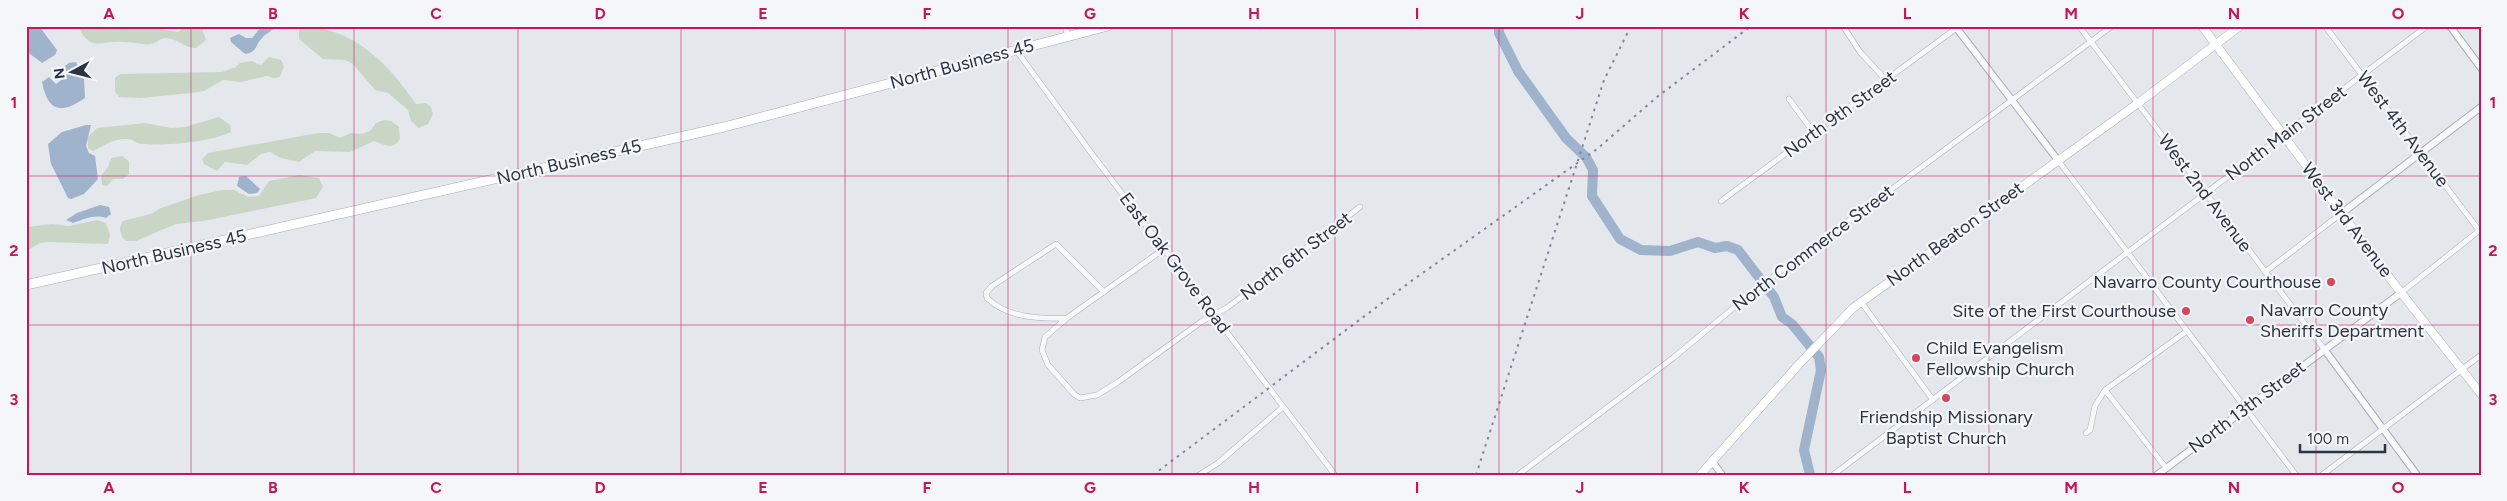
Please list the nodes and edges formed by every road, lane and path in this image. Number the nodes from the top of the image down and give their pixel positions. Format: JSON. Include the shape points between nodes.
{"nodes":[{"id":1,"x":1065,"y":26,"type":"edge"},
{"id":2,"x":1108,"y":26,"type":"edge"},
{"id":3,"x":1843,"y":26,"type":"edge"},
{"id":4,"x":2079,"y":26,"type":"edge"},
{"id":5,"x":2112,"y":26,"type":"edge"},
{"id":6,"x":2202,"y":26,"type":"edge"},
{"id":7,"x":2240,"y":26,"type":"edge"},
{"id":8,"x":2325,"y":26,"type":"edge"},
{"id":9,"x":2427,"y":26,"type":"edge"},
{"id":10,"x":2450,"y":26,"type":"edge"},
{"id":11,"x":1957,"y":27,"type":"edge"},
{"id":12,"x":1068,"y":36,"type":"junction"},
{"id":13,"x":2091,"y":42,"type":"junction"},
{"id":14,"x":2215,"y":44,"type":"junction"},
{"id":15,"x":1016,"y":50,"type":"junction"},
{"id":16,"x":2481,"y":68,"type":"edge"},
{"id":17,"x":2363,"y":75,"type":"junction"},
{"id":18,"x":1886,"y":80,"type":"junction"},
{"id":19,"x":1789,"y":99,"type":"dead end"},
{"id":20,"x":2011,"y":99,"type":"junction"},
{"id":21,"x":2137,"y":104,"type":"junction"},
{"id":22,"x":2481,"y":107,"type":"edge"},
{"id":23,"x":1814,"y":133,"type":"junction"},
{"id":24,"x":2283,"y":134,"type":"junction"},
{"id":25,"x":2421,"y":153,"type":"junction"},
{"id":26,"x":2057,"y":159,"type":"junction"},
{"id":27,"x":2206,"y":193,"type":"junction"},
{"id":28,"x":1721,"y":201,"type":"dead end"},
{"id":29,"x":1360,"y":207,"type":"dead end"},
{"id":30,"x":2342,"y":213,"type":"junction"},
{"id":31,"x":2480,"y":231,"type":"edge"},
{"id":32,"x":1164,"y":249,"type":"junction"},
{"id":33,"x":2128,"y":252,"type":"junction"},
{"id":34,"x":2265,"y":272,"type":"junction"},
{"id":35,"x":26,"y":285,"type":"edge"},
{"id":36,"x":1104,"y":292,"type":"junction"},
{"id":37,"x":2402,"y":292,"type":"junction"},
{"id":38,"x":1861,"y":302,"type":"junction"},
{"id":39,"x":1214,"y":314,"type":"junction"},
{"id":40,"x":1067,"y":318,"type":"junction"},
{"id":41,"x":2187,"y":331,"type":"junction"},
{"id":42,"x":2324,"y":349,"type":"junction"},
{"id":43,"x":2481,"y":355,"type":"edge"},
{"id":44,"x":2462,"y":370,"type":"junction"},
{"id":45,"x":2105,"y":390,"type":"junction"},
{"id":46,"x":2481,"y":394,"type":"edge"},
{"id":47,"x":1934,"y":400,"type":"junction"},
{"id":48,"x":1283,"y":407,"type":"junction"},
{"id":49,"x":2246,"y":409,"type":"junction"},
{"id":50,"x":2383,"y":429,"type":"junction"},
{"id":51,"x":2086,"y":433,"type":"dead end"},
{"id":52,"x":1712,"y":461,"type":"junction"},
{"id":53,"x":2166,"y":468,"type":"junction"},
{"id":54,"x":1199,"y":475,"type":"edge"},
{"id":55,"x":1335,"y":475,"type":"edge"},
{"id":56,"x":1518,"y":475,"type":"edge"},
{"id":57,"x":1700,"y":475,"type":"edge"},
{"id":58,"x":1722,"y":475,"type":"edge"},
{"id":59,"x":1833,"y":475,"type":"edge"},
{"id":60,"x":2157,"y":475,"type":"edge"},
{"id":61,"x":2296,"y":475,"type":"edge"},
{"id":62,"x":2322,"y":475,"type":"edge"},
{"id":63,"x":2417,"y":475,"type":"edge"}],
"edges":[{"from":1,"to":12,"type":"street"},
{"from":2,"to":12,"type":"main road","name":"North Business 45"},
{"from":3,"to":18,"type":"street","via":[[1860,52]]},
{"from":4,"to":13,"type":"street","name":"West 2nd Avenue"},
{"from":5,"to":13,"type":"street","name":"North Commerce Street"},
{"from":6,"to":14,"type":"main road","name":"West 3rd Avenue"},
{"from":7,"to":14,"type":"main road","name":"North Beaton Street"},
{"from":8,"to":17,"type":"street","name":"West 4th Avenue"},
{"from":9,"to":17,"type":"street","name":"North Main Street"},
{"from":10,"to":16,"type":"street"},
{"from":11,"to":18,"type":"street","name":"North 9th Street"},
{"from":11,"to":20,"type":"street"},
{"from":12,"to":15,"type":"main road","name":"North Business 45"},
{"from":13,"to":20,"type":"street","name":"North Commerce Street"},
{"from":13,"to":21,"type":"street","name":"West 2nd Avenue"},
{"from":14,"to":21,"type":"main road","name":"North Beaton Street"},
{"from":14,"to":24,"type":"main road","name":"West 3rd Avenue"},
{"from":15,"to":32,"type":"street","name":"East Oak Grove Road"},
{"from":15,"to":35,"type":"main road","name":"North Business 45","via":[[724,127]]},
{"from":17,"to":24,"type":"street","name":"North Main Street"},
{"from":17,"to":25,"type":"street","name":"West 4th Avenue"},
{"from":18,"to":23,"type":"street","name":"North 9th Street"},
{"from":19,"to":23,"type":"street"},
{"from":20,"to":26,"type":"street"},
{"from":20,"to":56,"type":"street","name":"North Commerce Street","via":[[1780,271],[1673,358]]},
{"from":21,"to":26,"type":"main road","name":"North Beaton Street"},
{"from":21,"to":27,"type":"street","name":"West 2nd Avenue"},
{"from":22,"to":25,"type":"street"},
{"from":23,"to":28,"type":"street","name":"North 9th Street"},
{"from":24,"to":27,"type":"street","name":"North Main Street"},
{"from":24,"to":30,"type":"main road","name":"West 3rd Avenue"},
{"from":25,"to":30,"type":"street"},
{"from":25,"to":31,"type":"street","name":"West 4th Avenue"},
{"from":26,"to":33,"type":"street"},
{"from":26,"to":38,"type":"main road","name":"North Beaton Street"},
{"from":27,"to":33,"type":"street","name":"North Main Street"},
{"from":27,"to":34,"type":"street","name":"West 2nd Avenue"},
{"from":29,"to":39,"type":"street","name":"North 6th Street","via":[[1228,307]]},
{"from":30,"to":34,"type":"street"},
{"from":30,"to":37,"type":"main road","name":"West 3rd Avenue"},
{"from":31,"to":37,"type":"street","name":"North 13th Street"},
{"from":32,"to":36,"type":"street"},
{"from":32,"to":39,"type":"street","name":"East Oak Grove Road"},
{"from":33,"to":41,"type":"street"},
{"from":33,"to":47,"type":"street","name":"North Main Street"},
{"from":34,"to":42,"type":"street","name":"West 2nd Avenue"},
{"from":36,"to":40,"type":"street"},
{"from":36,"to":40,"type":"street","via":[[1059,245],[1051,245],[986,293],[996,306],[1017,314],[1045,319]]},
{"from":37,"to":42,"type":"street","name":"North 13th Street"},
{"from":37,"to":44,"type":"main road","name":"West 3rd Avenue"},
{"from":38,"to":47,"type":"street"},
{"from":38,"to":52,"type":"main road","name":"North Beaton Street","via":[[1802,361]]},
{"from":39,"to":40,"type":"street","name":"North 6th Street","via":[[1097,396],[1080,398],[1059,379],[1042,350],[1045,337]]},
{"from":39,"to":48,"type":"street","name":"East Oak Grove Road"},
{"from":41,"to":45,"type":"street"},
{"from":41,"to":49,"type":"street"},
{"from":42,"to":49,"type":"street","name":"North 13th Street"},
{"from":42,"to":50,"type":"street","name":"West 2nd Avenue"},
{"from":43,"to":44,"type":"street"},
{"from":44,"to":46,"type":"main road","name":"West 3rd Avenue"},
{"from":44,"to":50,"type":"street"},
{"from":45,"to":51,"type":"street","via":[[2098,399],[2090,430]]},
{"from":45,"to":53,"type":"street"},
{"from":47,"to":59,"type":"street","name":"North Main Street"},
{"from":48,"to":54,"type":"street","via":[[1218,463]]},
{"from":48,"to":55,"type":"street","name":"East Oak Grove Road"},
{"from":49,"to":53,"type":"street","name":"North 13th Street"},
{"from":49,"to":61,"type":"street"},
{"from":50,"to":62,"type":"street"},
{"from":50,"to":63,"type":"street","name":"West 2nd Avenue"},
{"from":52,"to":57,"type":"main road","name":"North Beaton Street"},
{"from":52,"to":58,"type":"street"},
{"from":53,"to":60,"type":"street","name":"North 13th Street"}]}
